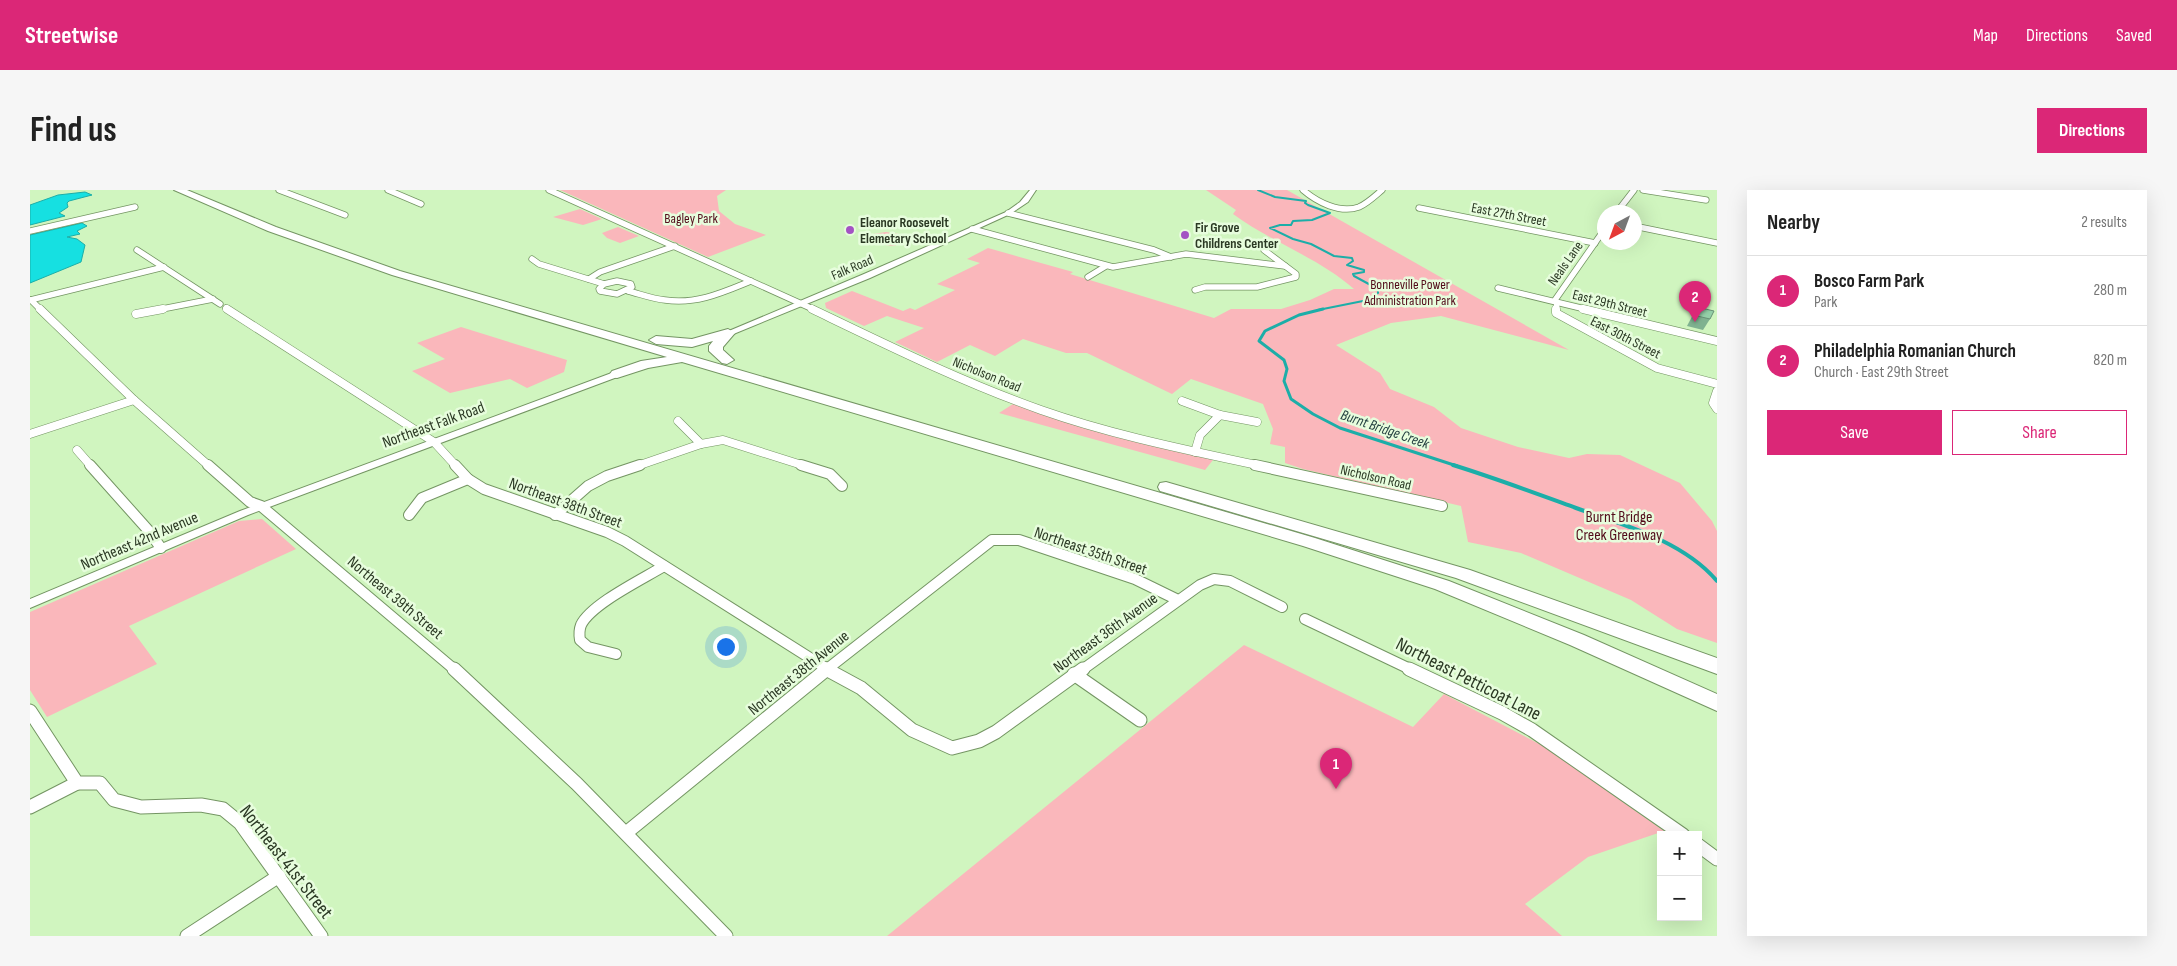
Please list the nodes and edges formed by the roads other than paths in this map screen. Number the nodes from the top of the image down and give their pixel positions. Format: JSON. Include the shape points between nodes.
{"nodes":[{"id":1,"x":179,"y":190,"type":"edge"},
{"id":2,"x":200,"y":190,"type":"edge"},
{"id":3,"x":279,"y":190,"type":"edge"},
{"id":4,"x":388,"y":190,"type":"edge"},
{"id":5,"x":550,"y":190,"type":"edge"},
{"id":6,"x":1033,"y":190,"type":"edge"},
{"id":7,"x":1303,"y":190,"type":"edge"},
{"id":8,"x":1382,"y":190,"type":"edge"},
{"id":9,"x":1634,"y":190,"type":"edge"},
{"id":10,"x":1643,"y":190,"type":"edge"},
{"id":11,"x":1706,"y":200,"type":"dead end"},
{"id":12,"x":421,"y":204,"type":"dead end"},
{"id":13,"x":1622,"y":205,"type":"edge"},
{"id":14,"x":135,"y":207,"type":"dead end"},
{"id":15,"x":1419,"y":208,"type":"dead end"},
{"id":16,"x":1008,"y":213,"type":"junction"},
{"id":17,"x":345,"y":215,"type":"dead end"},
{"id":18,"x":1642,"y":228,"type":"edge"},
{"id":19,"x":972,"y":229,"type":"junction"},
{"id":20,"x":30,"y":231,"type":"edge"},
{"id":21,"x":1597,"y":240,"type":"edge"},
{"id":22,"x":1595,"y":243,"type":"junction"},
{"id":23,"x":1717,"y":243,"type":"edge"},
{"id":24,"x":675,"y":246,"type":"junction"},
{"id":25,"x":137,"y":250,"type":"dead end"},
{"id":26,"x":1264,"y":250,"type":"dead end"},
{"id":27,"x":1170,"y":257,"type":"junction"},
{"id":28,"x":532,"y":259,"type":"dead end"},
{"id":29,"x":164,"y":266,"type":"junction"},
{"id":30,"x":1106,"y":266,"type":"junction"},
{"id":31,"x":1285,"y":266,"type":"junction"},
{"id":32,"x":1088,"y":277,"type":"dead end"},
{"id":33,"x":589,"y":279,"type":"junction"},
{"id":34,"x":751,"y":281,"type":"junction"},
{"id":35,"x":604,"y":284,"type":"junction"},
{"id":36,"x":1498,"y":288,"type":"dead end"},
{"id":37,"x":1194,"y":290,"type":"dead end"},
{"id":38,"x":628,"y":291,"type":"junction"},
{"id":39,"x":213,"y":299,"type":"junction"},
{"id":40,"x":30,"y":300,"type":"edge"},
{"id":41,"x":1557,"y":303,"type":"junction"},
{"id":42,"x":801,"y":304,"type":"junction"},
{"id":43,"x":1556,"y":313,"type":"joint"},
{"id":44,"x":136,"y":314,"type":"dead end"},
{"id":45,"x":728,"y":333,"type":"junction"},
{"id":46,"x":656,"y":340,"type":"junction"},
{"id":47,"x":1717,"y":342,"type":"edge"},
{"id":48,"x":633,"y":344,"type":"junction"},
{"id":49,"x":727,"y":360,"type":"junction"},
{"id":50,"x":694,"y":362,"type":"junction"},
{"id":51,"x":617,"y":374,"type":"junction"},
{"id":52,"x":1717,"y":384,"type":"edge"},
{"id":53,"x":1717,"y":391,"type":"edge"},
{"id":54,"x":134,"y":400,"type":"junction"},
{"id":55,"x":1182,"y":401,"type":"dead end"},
{"id":56,"x":1717,"y":409,"type":"edge"},
{"id":57,"x":1220,"y":415,"type":"junction"},
{"id":58,"x":678,"y":421,"type":"dead end"},
{"id":59,"x":1257,"y":422,"type":"dead end"},
{"id":60,"x":30,"y":434,"type":"edge"},
{"id":61,"x":434,"y":442,"type":"junction"},
{"id":62,"x":701,"y":444,"type":"junction"},
{"id":63,"x":77,"y":450,"type":"dead end"},
{"id":64,"x":1195,"y":452,"type":"junction"},
{"id":65,"x":468,"y":479,"type":"junction"},
{"id":66,"x":842,"y":486,"type":"dead end"},
{"id":67,"x":261,"y":506,"type":"junction"},
{"id":68,"x":1442,"y":506,"type":"dead end"},
{"id":69,"x":409,"y":515,"type":"dead end"},
{"id":70,"x":555,"y":515,"type":"junction"},
{"id":71,"x":1310,"y":528,"type":"junction"},
{"id":72,"x":992,"y":540,"type":"joint"},
{"id":73,"x":160,"y":548,"type":"junction"},
{"id":74,"x":664,"y":566,"type":"junction"},
{"id":75,"x":1475,"y":598,"type":"junction"},
{"id":76,"x":1178,"y":600,"type":"junction"},
{"id":77,"x":30,"y":604,"type":"edge"},
{"id":78,"x":1282,"y":607,"type":"dead end"},
{"id":79,"x":1305,"y":619,"type":"dead end"},
{"id":80,"x":616,"y":654,"type":"dead end"},
{"id":81,"x":1717,"y":666,"type":"edge"},
{"id":82,"x":827,"y":669,"type":"junction"},
{"id":83,"x":1074,"y":674,"type":"junction"},
{"id":84,"x":1717,"y":677,"type":"edge"},
{"id":85,"x":1717,"y":695,"type":"edge"},
{"id":86,"x":1717,"y":703,"type":"edge"},
{"id":87,"x":30,"y":711,"type":"edge"},
{"id":88,"x":1140,"y":720,"type":"dead end"},
{"id":89,"x":952,"y":748,"type":"joint"},
{"id":90,"x":77,"y":782,"type":"junction"},
{"id":91,"x":30,"y":807,"type":"edge"},
{"id":92,"x":1678,"y":831,"type":"edge"},
{"id":93,"x":626,"y":833,"type":"junction"},
{"id":94,"x":1702,"y":848,"type":"edge"},
{"id":95,"x":1717,"y":859,"type":"edge"},
{"id":96,"x":279,"y":876,"type":"junction"},
{"id":97,"x":187,"y":936,"type":"edge"},
{"id":98,"x":321,"y":936,"type":"edge"},
{"id":99,"x":726,"y":936,"type":"edge"}],
"edges":[{"from":1,"to":48,"type":"highway","via":[[250,221],[352,258]]},
{"from":2,"to":46,"type":"highway","via":[[360,252]]},
{"from":3,"to":17,"type":"street"},
{"from":4,"to":12,"type":"street"},
{"from":5,"to":24,"type":"street","name":"Nicholson Road"},
{"from":6,"to":16,"type":"street","name":"Falk Road","via":[[1028,199]]},
{"from":7,"to":8,"type":"street","via":[[1325,203],[1347,208],[1360,206]]},
{"from":9,"to":13,"type":"street"},
{"from":10,"to":11,"type":"street"},
{"from":14,"to":20,"type":"street"},
{"from":15,"to":22,"type":"street","name":"East 27th Street"},
{"from":16,"to":19,"type":"street","name":"Falk Road"},
{"from":16,"to":27,"type":"street","via":[[1154,250]]},
{"from":18,"to":23,"type":"street"},
{"from":19,"to":30,"type":"street"},
{"from":19,"to":42,"type":"street","name":"Falk Road"},
{"from":21,"to":22,"type":"street","name":"Neals Lane"},
{"from":22,"to":41,"type":"street","name":"Neals Lane","via":[[1555,300]]},
{"from":24,"to":33,"type":"street","via":[[600,272]]},
{"from":24,"to":34,"type":"street","name":"Nicholson Road"},
{"from":25,"to":29,"type":"street","name":"Northeast 38th Street"},
{"from":26,"to":31,"type":"street"},
{"from":27,"to":30,"type":"street","via":[[1121,267]]},
{"from":27,"to":31,"type":"street","via":[[1198,254]]},
{"from":28,"to":33,"type":"street"},
{"from":29,"to":39,"type":"street","name":"Northeast 38th Street"},
{"from":29,"to":40,"type":"street"},
{"from":30,"to":32,"type":"street"},
{"from":31,"to":37,"type":"street","via":[[1296,276],[1258,287]]},
{"from":33,"to":35,"type":"street"},
{"from":34,"to":38,"type":"street","via":[[696,301],[668,301]]},
{"from":34,"to":42,"type":"street","name":"Nicholson Road"},
{"from":35,"to":38,"type":"street","via":[[628,283],[632,287]]},
{"from":35,"to":38,"type":"street","via":[[599,289],[604,293]]},
{"from":36,"to":41,"type":"street","name":"East 29th Street"},
{"from":39,"to":44,"type":"street"},
{"from":39,"to":61,"type":"street","name":"Northeast 38th Street"},
{"from":40,"to":54,"type":"street","name":"Northeast 39th Street"},
{"from":41,"to":43,"type":"street","name":"Neals Lane"},
{"from":41,"to":47,"type":"street","name":"East 29th Street"},
{"from":42,"to":45,"type":"street","name":"Falk Road"},
{"from":42,"to":64,"type":"street","name":"Nicholson Road","via":[[957,378],[1006,397],[1089,425]]},
{"from":43,"to":52,"type":"street","name":"East 30th Street","via":[[1648,364]]},
{"from":45,"to":46,"type":"highway","via":[[692,343]]},
{"from":45,"to":49,"type":"highway","via":[[716,346],[716,351]]},
{"from":46,"to":49,"type":"highway"},
{"from":48,"to":50,"type":"highway"},
{"from":48,"to":51,"type":"highway","via":[[641,353],[639,359]]},
{"from":49,"to":71,"type":"highway"},
{"from":50,"to":51,"type":"highway","via":[[660,361]]},
{"from":50,"to":75,"type":"highway","via":[[1300,540]]},
{"from":51,"to":61,"type":"street","name":"Northeast Falk Road"},
{"from":53,"to":56,"type":"street","via":[[1712,403]]},
{"from":54,"to":60,"type":"street"},
{"from":54,"to":67,"type":"street","name":"Northeast 39th Street","via":[[250,502]]},
{"from":55,"to":57,"type":"street"},
{"from":57,"to":59,"type":"street"},
{"from":57,"to":64,"type":"street","via":[[1201,431]]},
{"from":58,"to":62,"type":"street"},
{"from":61,"to":65,"type":"street","name":"Northeast 38th Street"},
{"from":61,"to":67,"type":"street","name":"Northeast Falk Road"},
{"from":62,"to":66,"type":"street","via":[[723,440],[830,474]]},
{"from":62,"to":70,"type":"street","via":[[608,476],[588,486]]},
{"from":63,"to":73,"type":"street","via":[[140,520]]},
{"from":64,"to":68,"type":"street","name":"Nicholson Road"},
{"from":65,"to":69,"type":"street","via":[[422,498]]},
{"from":65,"to":70,"type":"street","name":"Northeast 38th Street","via":[[508,499]]},
{"from":67,"to":73,"type":"street","name":"Northeast 42nd Avenue"},
{"from":67,"to":93,"type":"street","name":"Northeast 39th Street","via":[[450,665]]},
{"from":70,"to":74,"type":"street","name":"Northeast 38th Street","via":[[607,532]]},
{"from":71,"to":81,"type":"highway","via":[[1472,577]]},
{"from":71,"to":84,"type":"highway","via":[[1462,576]]},
{"from":72,"to":76,"type":"street","name":"Northeast 35th Street","via":[[1019,540],[1135,579]]},
{"from":72,"to":82,"type":"street","name":"Northeast 38th Avenue"},
{"from":73,"to":77,"type":"street","name":"Northeast 42nd Avenue"},
{"from":74,"to":80,"type":"street","via":[[594,609],[582,623],[580,640],[588,647]]},
{"from":74,"to":82,"type":"street","name":"Northeast 38th Street"},
{"from":75,"to":85,"type":"highway","via":[[1576,635]]},
{"from":75,"to":86,"type":"highway"},
{"from":76,"to":78,"type":"street","name":"Northeast 36th Avenue","via":[[1216,578],[1239,584]]},
{"from":76,"to":83,"type":"street","name":"Northeast 36th Avenue"},
{"from":79,"to":92,"type":"street","name":"Northeast Petticoat Lane","via":[[1532,730]]},
{"from":82,"to":89,"type":"street","name":"Northeast 38th Street","via":[[861,688],[912,730]]},
{"from":82,"to":93,"type":"street","name":"Northeast 38th Avenue"},
{"from":83,"to":88,"type":"street"},
{"from":83,"to":89,"type":"street","name":"Northeast 36th Avenue","via":[[996,732],[979,741]]},
{"from":87,"to":90,"type":"street"},
{"from":90,"to":91,"type":"street"},
{"from":90,"to":96,"type":"street","name":"Northeast 41st Street","via":[[100,783],[114,800],[141,807],[200,805],[223,809],[240,823]]},
{"from":93,"to":99,"type":"street","name":"Northeast 39th Street"},
{"from":94,"to":95,"type":"street"},
{"from":96,"to":97,"type":"street"},
{"from":96,"to":98,"type":"street","name":"Northeast 41st Street"}]}
